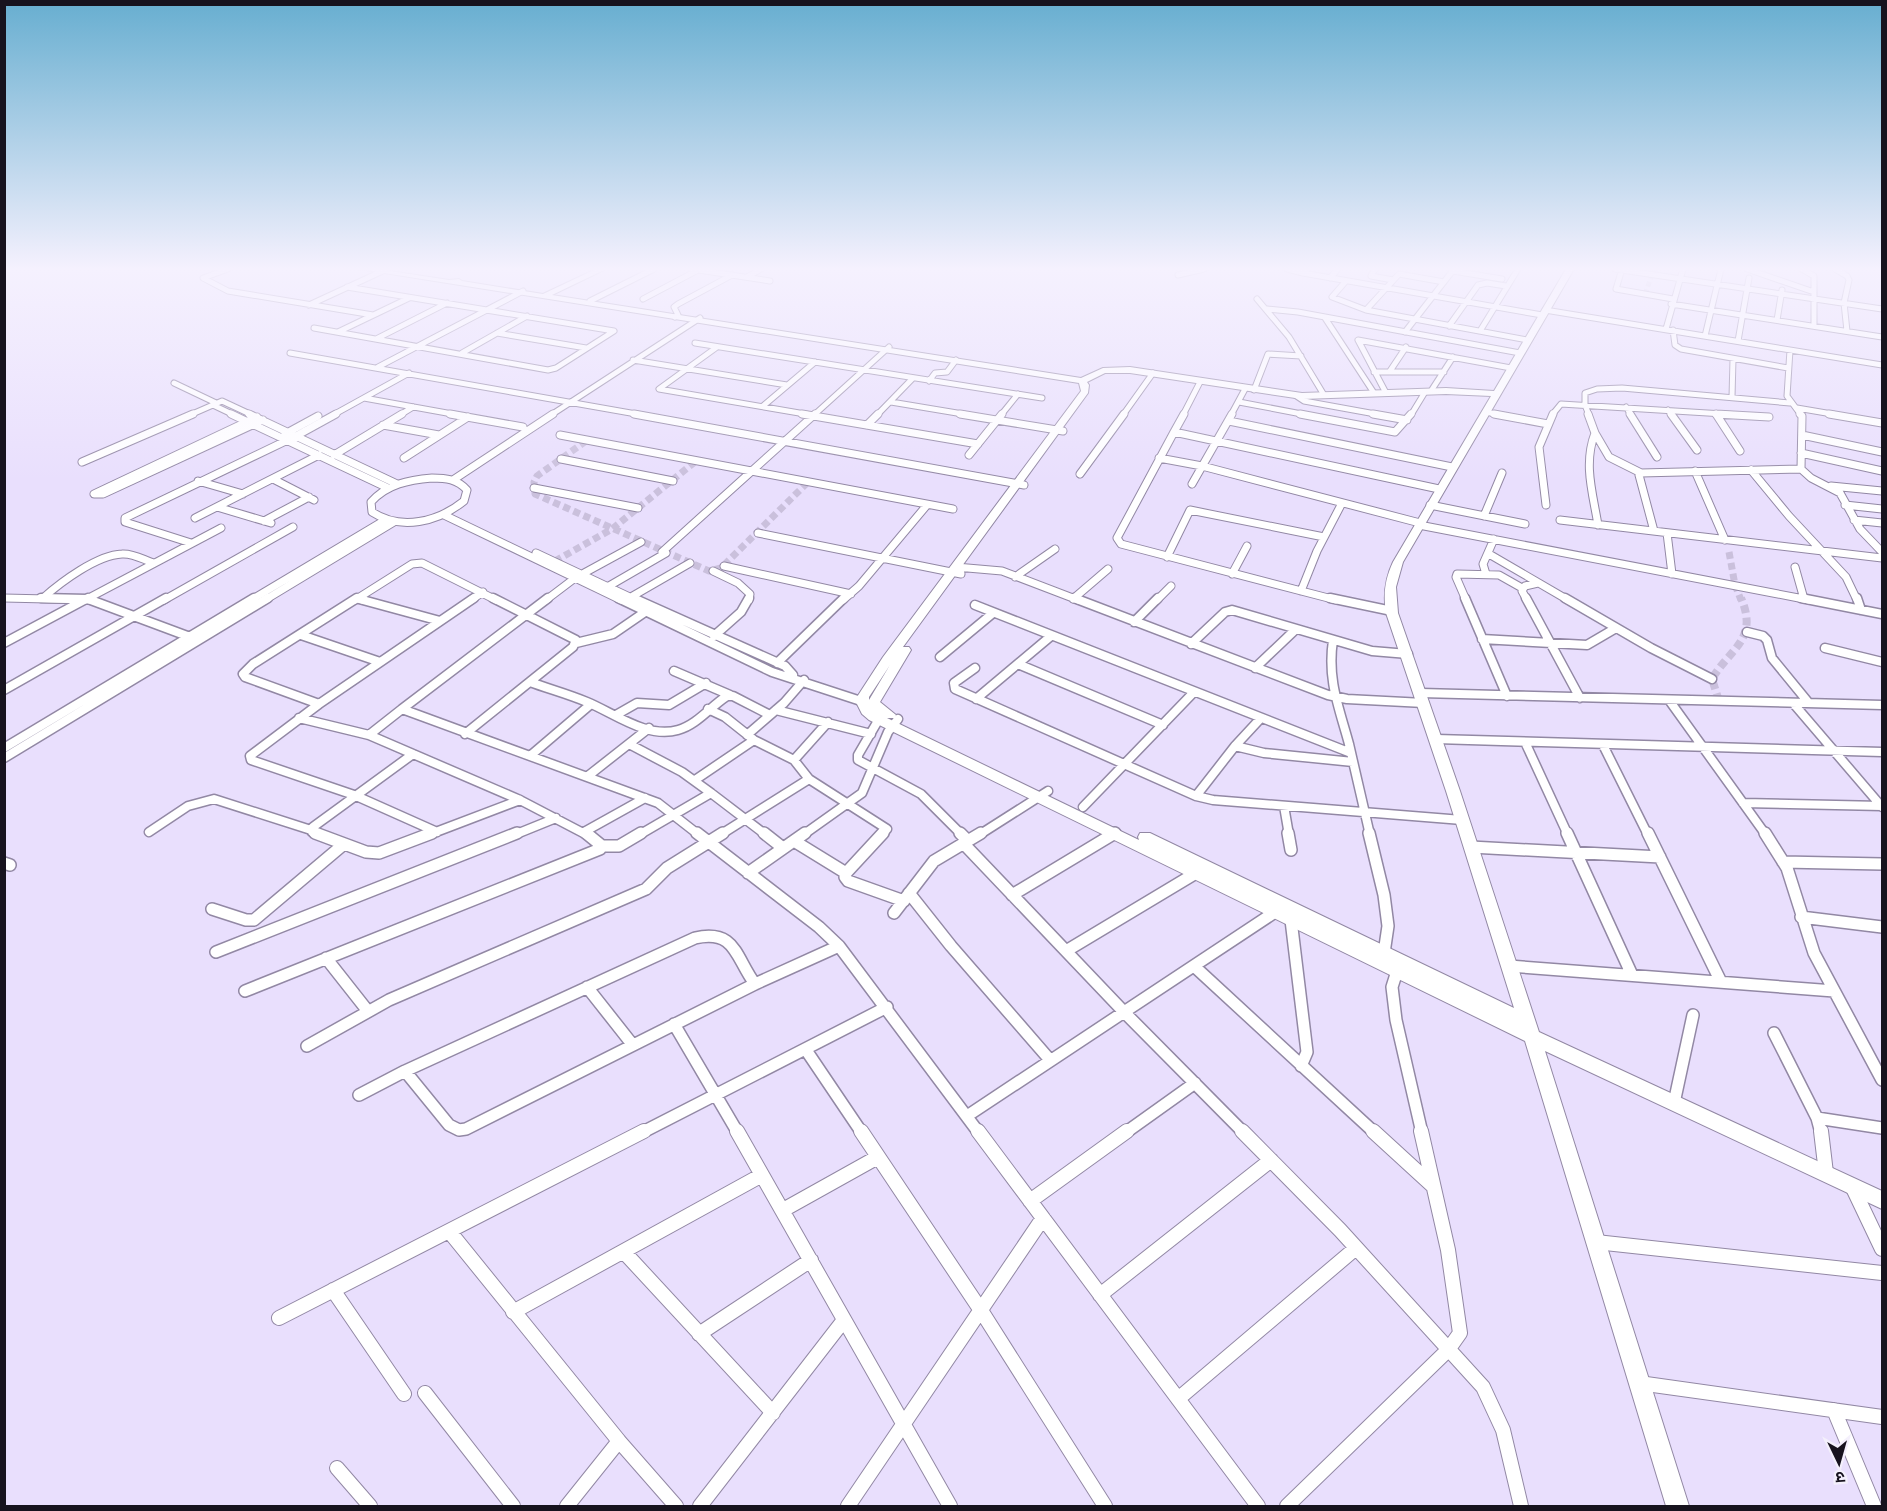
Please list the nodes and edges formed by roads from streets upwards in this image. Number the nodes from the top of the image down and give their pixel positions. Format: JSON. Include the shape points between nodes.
{"nodes":[{"id":1,"x":386,"y":340,"type":"edge"},
{"id":2,"x":432,"y":340,"type":"edge"},
{"id":3,"x":486,"y":340,"type":"edge"},
{"id":4,"x":536,"y":340,"type":"edge"},
{"id":5,"x":600,"y":340,"type":"edge"},
{"id":6,"x":656,"y":340,"type":"edge"},
{"id":7,"x":659,"y":340,"type":"edge"},
{"id":8,"x":831,"y":340,"type":"edge"},
{"id":9,"x":1289,"y":340,"type":"edge"},
{"id":10,"x":1339,"y":340,"type":"edge"},
{"id":11,"x":1360,"y":340,"type":"edge"},
{"id":12,"x":1366,"y":340,"type":"edge"},
{"id":13,"x":1464,"y":340,"type":"edge"},
{"id":14,"x":1503,"y":340,"type":"edge"},
{"id":15,"x":1527,"y":340,"type":"edge"},
{"id":16,"x":1674,"y":340,"type":"edge"},
{"id":17,"x":1728,"y":340,"type":"edge"},
{"id":18,"x":1738,"y":341,"type":"joint"},
{"id":19,"x":695,"y":343,"type":"dead end"},
{"id":20,"x":420,"y":346,"type":"junction"},
{"id":21,"x":717,"y":347,"type":"junction"},
{"id":22,"x":1406,"y":347,"type":"junction"},
{"id":23,"x":1523,"y":347,"type":"junction"},
{"id":24,"x":586,"y":348,"type":"junction"},
{"id":25,"x":888,"y":348,"type":"junction"},
{"id":26,"x":1790,"y":350,"type":"junction"},
{"id":27,"x":291,"y":353,"type":"dead end"},
{"id":28,"x":462,"y":353,"type":"junction"},
{"id":29,"x":1301,"y":356,"type":"junction"},
{"id":30,"x":1453,"y":357,"type":"junction"},
{"id":31,"x":1733,"y":359,"type":"junction"},
{"id":32,"x":633,"y":360,"type":"junction"},
{"id":33,"x":956,"y":360,"type":"junction"},
{"id":34,"x":815,"y":362,"type":"junction"},
{"id":35,"x":1882,"y":365,"type":"edge"},
{"id":36,"x":376,"y":368,"type":"junction"},
{"id":37,"x":685,"y":368,"type":"junction"},
{"id":38,"x":1511,"y":368,"type":"junction"},
{"id":39,"x":1788,"y":368,"type":"junction"},
{"id":40,"x":863,"y":371,"type":"junction"},
{"id":41,"x":1389,"y":371,"type":"junction"},
{"id":42,"x":1374,"y":372,"type":"junction"},
{"id":43,"x":1444,"y":372,"type":"junction"},
{"id":44,"x":402,"y":374,"type":"junction"},
{"id":45,"x":1153,"y":374,"type":"junction"},
{"id":46,"x":913,"y":378,"type":"junction"},
{"id":47,"x":1085,"y":380,"type":"junction"},
{"id":48,"x":929,"y":381,"type":"junction"},
{"id":49,"x":1200,"y":382,"type":"junction"},
{"id":50,"x":174,"y":383,"type":"dead end"},
{"id":51,"x":787,"y":385,"type":"junction"},
{"id":52,"x":1250,"y":390,"type":"junction"},
{"id":53,"x":1648,"y":390,"type":"junction"},
{"id":54,"x":1428,"y":391,"type":"junction"},
{"id":55,"x":1374,"y":393,"type":"junction"},
{"id":56,"x":1386,"y":393,"type":"junction"},
{"id":57,"x":1018,"y":394,"type":"junction"},
{"id":58,"x":1496,"y":394,"type":"junction"},
{"id":59,"x":1295,"y":395,"type":"junction"},
{"id":60,"x":1324,"y":395,"type":"junction"},
{"id":61,"x":1732,"y":397,"type":"junction"},
{"id":62,"x":364,"y":398,"type":"junction"},
{"id":63,"x":1042,"y":398,"type":"dead end"},
{"id":64,"x":891,"y":402,"type":"junction"},
{"id":65,"x":1239,"y":402,"type":"junction"},
{"id":66,"x":217,"y":403,"type":"junction"},
{"id":67,"x":564,"y":403,"type":"junction"},
{"id":68,"x":1790,"y":403,"type":"junction"},
{"id":69,"x":1585,"y":405,"type":"junction"},
{"id":70,"x":763,"y":406,"type":"junction"},
{"id":71,"x":413,"y":407,"type":"junction"},
{"id":72,"x":1626,"y":407,"type":"junction"},
{"id":73,"x":1797,"y":408,"type":"junction"},
{"id":74,"x":1659,"y":409,"type":"junction"},
{"id":75,"x":1668,"y":410,"type":"junction"},
{"id":76,"x":1485,"y":412,"type":"junction"},
{"id":77,"x":1716,"y":414,"type":"junction"},
{"id":78,"x":812,"y":416,"type":"junction"},
{"id":79,"x":468,"y":417,"type":"junction"},
{"id":80,"x":1770,"y":417,"type":"dead end"},
{"id":81,"x":997,"y":420,"type":"junction"},
{"id":82,"x":1407,"y":420,"type":"junction"},
{"id":83,"x":256,"y":421,"type":"junction"},
{"id":84,"x":1229,"y":421,"type":"junction"},
{"id":85,"x":1882,"y":423,"type":"edge"},
{"id":86,"x":1548,"y":424,"type":"junction"},
{"id":87,"x":383,"y":425,"type":"junction"},
{"id":88,"x":867,"y":425,"type":"junction"},
{"id":89,"x":523,"y":427,"type":"junction"},
{"id":90,"x":1059,"y":431,"type":"junction"},
{"id":91,"x":1174,"y":432,"type":"junction"},
{"id":92,"x":1595,"y":433,"type":"junction"},
{"id":93,"x":439,"y":435,"type":"junction"},
{"id":94,"x":560,"y":435,"type":"dead end"},
{"id":95,"x":1802,"y":435,"type":"junction"},
{"id":96,"x":285,"y":436,"type":"junction"},
{"id":97,"x":296,"y":436,"type":"junction"},
{"id":98,"x":1218,"y":441,"type":"junction"},
{"id":99,"x":783,"y":443,"type":"junction"},
{"id":100,"x":978,"y":444,"type":"junction"},
{"id":101,"x":1697,"y":450,"type":"dead end"},
{"id":102,"x":1740,"y":451,"type":"dead end"},
{"id":103,"x":1882,"y":452,"type":"edge"},
{"id":104,"x":1801,"y":453,"type":"junction"},
{"id":105,"x":320,"y":455,"type":"junction"},
{"id":106,"x":334,"y":455,"type":"junction"},
{"id":107,"x":969,"y":455,"type":"dead end"},
{"id":108,"x":1657,"y":457,"type":"dead end"},
{"id":109,"x":404,"y":458,"type":"dead end"},
{"id":110,"x":1159,"y":458,"type":"junction"},
{"id":111,"x":561,"y":459,"type":"dead end"},
{"id":112,"x":82,"y":462,"type":"dead end"},
{"id":113,"x":1202,"y":466,"type":"junction"},
{"id":114,"x":1452,"y":467,"type":"junction"},
{"id":115,"x":1801,"y":469,"type":"junction"},
{"id":116,"x":1751,"y":470,"type":"junction"},
{"id":117,"x":1695,"y":471,"type":"junction"},
{"id":118,"x":1882,"y":471,"type":"edge"},
{"id":119,"x":750,"y":472,"type":"junction"},
{"id":120,"x":1641,"y":472,"type":"junction"},
{"id":121,"x":1502,"y":473,"type":"dead end"},
{"id":122,"x":1080,"y":474,"type":"dead end"},
{"id":123,"x":273,"y":479,"type":"junction"},
{"id":124,"x":449,"y":479,"type":"junction"},
{"id":125,"x":673,"y":481,"type":"dead end"},
{"id":126,"x":198,"y":482,"type":"junction"},
{"id":127,"x":397,"y":484,"type":"junction"},
{"id":128,"x":1192,"y":484,"type":"dead end"},
{"id":129,"x":1829,"y":486,"type":"junction"},
{"id":130,"x":1018,"y":487,"type":"junction"},
{"id":131,"x":388,"y":488,"type":"junction"},
{"id":132,"x":534,"y":488,"type":"dead end"},
{"id":133,"x":1440,"y":489,"type":"junction"},
{"id":134,"x":1882,"y":491,"type":"edge"},
{"id":135,"x":243,"y":494,"type":"junction"},
{"id":136,"x":1199,"y":503,"type":"dead end"},
{"id":137,"x":1342,"y":503,"type":"junction"},
{"id":138,"x":927,"y":505,"type":"junction"},
{"id":139,"x":1430,"y":505,"type":"junction"},
{"id":140,"x":1845,"y":505,"type":"junction"},
{"id":141,"x":1546,"y":506,"type":"dead end"},
{"id":142,"x":217,"y":507,"type":"junction"},
{"id":143,"x":638,"y":508,"type":"dead end"},
{"id":144,"x":953,"y":509,"type":"dead end"},
{"id":145,"x":1882,"y":509,"type":"edge"},
{"id":146,"x":1197,"y":512,"type":"junction"},
{"id":147,"x":447,"y":513,"type":"junction"},
{"id":148,"x":1484,"y":516,"type":"junction"},
{"id":149,"x":195,"y":518,"type":"dead end"},
{"id":150,"x":385,"y":520,"type":"junction"},
{"id":151,"x":1560,"y":520,"type":"dead end"},
{"id":152,"x":1854,"y":520,"type":"junction"},
{"id":153,"x":394,"y":522,"type":"junction"},
{"id":154,"x":1882,"y":523,"type":"edge"},
{"id":155,"x":1419,"y":524,"type":"junction"},
{"id":156,"x":1525,"y":524,"type":"dead end"},
{"id":157,"x":1598,"y":525,"type":"junction"},
{"id":158,"x":293,"y":527,"type":"dead end"},
{"id":159,"x":220,"y":528,"type":"dead end"},
{"id":160,"x":1654,"y":531,"type":"junction"},
{"id":161,"x":758,"y":533,"type":"dead end"},
{"id":162,"x":1668,"y":533,"type":"junction"},
{"id":163,"x":1323,"y":537,"type":"junction"},
{"id":164,"x":1494,"y":539,"type":"junction"},
{"id":165,"x":1725,"y":540,"type":"junction"},
{"id":166,"x":641,"y":542,"type":"dead end"},
{"id":167,"x":191,"y":543,"type":"junction"},
{"id":168,"x":1246,"y":546,"type":"dead end"},
{"id":169,"x":1055,"y":549,"type":"dead end"},
{"id":170,"x":1823,"y":552,"type":"junction"},
{"id":171,"x":1882,"y":552,"type":"edge"},
{"id":172,"x":1489,"y":554,"type":"junction"},
{"id":173,"x":1167,"y":557,"type":"junction"},
{"id":174,"x":1882,"y":558,"type":"edge"},
{"id":175,"x":883,"y":559,"type":"junction"},
{"id":176,"x":154,"y":563,"type":"junction"},
{"id":177,"x":690,"y":563,"type":"dead end"},
{"id":178,"x":724,"y":566,"type":"dead end"},
{"id":179,"x":1795,"y":567,"type":"dead end"},
{"id":180,"x":1108,"y":568,"type":"dead end"},
{"id":181,"x":958,"y":570,"type":"junction"},
{"id":182,"x":713,"y":571,"type":"dead end"},
{"id":183,"x":1232,"y":574,"type":"junction"},
{"id":184,"x":1486,"y":574,"type":"junction"},
{"id":185,"x":1672,"y":574,"type":"junction"},
{"id":186,"x":579,"y":576,"type":"junction"},
{"id":187,"x":1016,"y":577,"type":"junction"},
{"id":188,"x":1538,"y":583,"type":"junction"},
{"id":189,"x":609,"y":586,"type":"junction"},
{"id":190,"x":1171,"y":586,"type":"dead end"},
{"id":191,"x":1522,"y":588,"type":"junction"},
{"id":192,"x":1301,"y":591,"type":"junction"},
{"id":193,"x":483,"y":592,"type":"junction"},
{"id":194,"x":851,"y":594,"type":"junction"},
{"id":195,"x":43,"y":597,"type":"junction"},
{"id":196,"x":631,"y":597,"type":"junction"},
{"id":197,"x":4,"y":598,"type":"edge"},
{"id":198,"x":1804,"y":598,"type":"junction"},
{"id":199,"x":88,"y":599,"type":"junction"},
{"id":200,"x":359,"y":599,"type":"junction"},
{"id":201,"x":1073,"y":599,"type":"junction"},
{"id":202,"x":975,"y":605,"type":"dead end"},
{"id":203,"x":1861,"y":610,"type":"junction"},
{"id":204,"x":1392,"y":611,"type":"junction"},
{"id":205,"x":645,"y":612,"type":"junction"},
{"id":206,"x":993,"y":613,"type":"junction"},
{"id":207,"x":527,"y":614,"type":"junction"},
{"id":208,"x":1882,"y":614,"type":"edge"},
{"id":209,"x":135,"y":617,"type":"junction"},
{"id":210,"x":440,"y":621,"type":"junction"},
{"id":211,"x":1134,"y":622,"type":"junction"},
{"id":212,"x":1616,"y":628,"type":"junction"},
{"id":213,"x":1296,"y":629,"type":"junction"},
{"id":214,"x":1747,"y":632,"type":"dead end"},
{"id":215,"x":301,"y":635,"type":"junction"},
{"id":216,"x":189,"y":636,"type":"junction"},
{"id":217,"x":714,"y":636,"type":"junction"},
{"id":218,"x":1051,"y":636,"type":"junction"},
{"id":219,"x":1482,"y":639,"type":"junction"},
{"id":220,"x":198,"y":640,"type":"junction"},
{"id":221,"x":1333,"y":640,"type":"junction"},
{"id":222,"x":1550,"y":642,"type":"junction"},
{"id":223,"x":4,"y":643,"type":"edge"},
{"id":224,"x":576,"y":643,"type":"junction"},
{"id":225,"x":1191,"y":644,"type":"junction"},
{"id":226,"x":1825,"y":648,"type":"dead end"},
{"id":227,"x":1408,"y":654,"type":"junction"},
{"id":228,"x":940,"y":657,"type":"dead end"},
{"id":229,"x":380,"y":662,"type":"junction"},
{"id":230,"x":1882,"y":662,"type":"edge"},
{"id":231,"x":777,"y":663,"type":"junction"},
{"id":232,"x":1018,"y":664,"type":"junction"},
{"id":233,"x":975,"y":668,"type":"dead end"},
{"id":234,"x":1256,"y":668,"type":"junction"},
{"id":235,"x":674,"y":671,"type":"dead end"},
{"id":236,"x":793,"y":675,"type":"junction"},
{"id":237,"x":1712,"y":679,"type":"dead end"},
{"id":238,"x":804,"y":680,"type":"junction"},
{"id":239,"x":530,"y":682,"type":"junction"},
{"id":240,"x":706,"y":683,"type":"junction"},
{"id":241,"x":4,"y":690,"type":"edge"},
{"id":242,"x":1193,"y":693,"type":"junction"},
{"id":243,"x":730,"y":695,"type":"junction"},
{"id":244,"x":1334,"y":696,"type":"junction"},
{"id":245,"x":1507,"y":696,"type":"junction"},
{"id":246,"x":1422,"y":698,"type":"junction"},
{"id":247,"x":1580,"y":698,"type":"junction"},
{"id":248,"x":976,"y":699,"type":"junction"},
{"id":249,"x":1669,"y":700,"type":"junction"},
{"id":250,"x":1808,"y":702,"type":"junction"},
{"id":251,"x":868,"y":703,"type":"junction"},
{"id":252,"x":1793,"y":703,"type":"junction"},
{"id":253,"x":319,"y":704,"type":"junction"},
{"id":254,"x":591,"y":704,"type":"junction"},
{"id":255,"x":1882,"y":705,"type":"edge"},
{"id":256,"x":402,"y":709,"type":"junction"},
{"id":257,"x":708,"y":709,"type":"junction"},
{"id":258,"x":773,"y":713,"type":"junction"},
{"id":259,"x":616,"y":715,"type":"junction"},
{"id":260,"x":299,"y":718,"type":"junction"},
{"id":261,"x":1260,"y":719,"type":"junction"},
{"id":262,"x":889,"y":721,"type":"junction"},
{"id":263,"x":828,"y":722,"type":"junction"},
{"id":264,"x":1163,"y":725,"type":"junction"},
{"id":265,"x":649,"y":728,"type":"junction"},
{"id":266,"x":465,"y":734,"type":"junction"},
{"id":267,"x":871,"y":734,"type":"junction"},
{"id":268,"x":369,"y":735,"type":"junction"},
{"id":269,"x":750,"y":737,"type":"junction"},
{"id":270,"x":1436,"y":739,"type":"junction"},
{"id":271,"x":1525,"y":742,"type":"junction"},
{"id":272,"x":629,"y":744,"type":"junction"},
{"id":273,"x":1603,"y":745,"type":"junction"},
{"id":274,"x":1235,"y":746,"type":"junction"},
{"id":275,"x":4,"y":748,"type":"edge"},
{"id":276,"x":1703,"y":748,"type":"junction"},
{"id":277,"x":1836,"y":751,"type":"junction"},
{"id":278,"x":1882,"y":752,"type":"edge"},
{"id":279,"x":412,"y":754,"type":"junction"},
{"id":280,"x":530,"y":756,"type":"junction"},
{"id":281,"x":1352,"y":757,"type":"junction"},
{"id":282,"x":4,"y":758,"type":"edge"},
{"id":283,"x":794,"y":760,"type":"junction"},
{"id":284,"x":1124,"y":766,"type":"junction"},
{"id":285,"x":874,"y":770,"type":"junction"},
{"id":286,"x":588,"y":776,"type":"junction"},
{"id":287,"x":809,"y":779,"type":"junction"},
{"id":288,"x":695,"y":780,"type":"junction"},
{"id":289,"x":711,"y":793,"type":"junction"},
{"id":290,"x":1045,"y":794,"type":"junction"},
{"id":291,"x":354,"y":795,"type":"junction"},
{"id":292,"x":1196,"y":796,"type":"junction"},
{"id":293,"x":645,"y":798,"type":"junction"},
{"id":294,"x":520,"y":800,"type":"junction"},
{"id":295,"x":850,"y":803,"type":"junction"},
{"id":296,"x":1743,"y":803,"type":"junction"},
{"id":297,"x":1284,"y":806,"type":"junction"},
{"id":298,"x":1882,"y":806,"type":"edge"},
{"id":299,"x":1083,"y":807,"type":"junction"},
{"id":300,"x":1364,"y":812,"type":"junction"},
{"id":301,"x":674,"y":814,"type":"junction"},
{"id":302,"x":556,"y":818,"type":"junction"},
{"id":303,"x":744,"y":819,"type":"junction"},
{"id":304,"x":1462,"y":819,"type":"junction"},
{"id":305,"x":311,"y":830,"type":"junction"},
{"id":306,"x":149,"y":832,"type":"dead end"},
{"id":307,"x":437,"y":832,"type":"junction"},
{"id":308,"x":584,"y":832,"type":"junction"},
{"id":309,"x":1115,"y":833,"type":"junction"},
{"id":310,"x":794,"y":841,"type":"junction"},
{"id":311,"x":965,"y":841,"type":"junction"},
{"id":312,"x":709,"y":843,"type":"junction"},
{"id":313,"x":344,"y":844,"type":"junction"},
{"id":314,"x":602,"y":846,"type":"junction"},
{"id":315,"x":1471,"y":847,"type":"junction"},
{"id":316,"x":783,"y":848,"type":"junction"},
{"id":317,"x":1291,"y":850,"type":"dead end"},
{"id":318,"x":1576,"y":852,"type":"junction"},
{"id":319,"x":1660,"y":857,"type":"junction"},
{"id":320,"x":1783,"y":862,"type":"junction"},
{"id":321,"x":1882,"y":864,"type":"edge"},
{"id":322,"x":748,"y":873,"type":"junction"},
{"id":323,"x":846,"y":873,"type":"junction"},
{"id":324,"x":1196,"y":873,"type":"junction"},
{"id":325,"x":1012,"y":895,"type":"junction"},
{"id":326,"x":907,"y":897,"type":"junction"},
{"id":327,"x":212,"y":909,"type":"dead end"},
{"id":328,"x":1275,"y":912,"type":"junction"},
{"id":329,"x":894,"y":913,"type":"dead end"},
{"id":330,"x":1802,"y":917,"type":"junction"},
{"id":331,"x":1291,"y":920,"type":"junction"},
{"id":332,"x":1882,"y":927,"type":"edge"},
{"id":333,"x":839,"y":946,"type":"junction"},
{"id":334,"x":1066,"y":951,"type":"junction"},
{"id":335,"x":216,"y":952,"type":"dead end"},
{"id":336,"x":1384,"y":953,"type":"junction"},
{"id":337,"x":326,"y":958,"type":"junction"},
{"id":338,"x":1509,"y":966,"type":"junction"},
{"id":339,"x":1195,"y":967,"type":"junction"},
{"id":340,"x":1399,"y":967,"type":"junction"},
{"id":341,"x":1632,"y":975,"type":"junction"},
{"id":342,"x":1721,"y":982,"type":"junction"},
{"id":343,"x":755,"y":984,"type":"junction"},
{"id":344,"x":587,"y":987,"type":"junction"},
{"id":345,"x":245,"y":991,"type":"dead end"},
{"id":346,"x":1834,"y":991,"type":"junction"},
{"id":347,"x":887,"y":1007,"type":"junction"},
{"id":348,"x":367,"y":1010,"type":"junction"},
{"id":349,"x":1125,"y":1013,"type":"junction"},
{"id":350,"x":1693,"y":1015,"type":"dead end"},
{"id":351,"x":674,"y":1024,"type":"junction"},
{"id":352,"x":1530,"y":1030,"type":"junction"},
{"id":353,"x":1774,"y":1033,"type":"dead end"},
{"id":354,"x":632,"y":1044,"type":"junction"},
{"id":355,"x":307,"y":1046,"type":"dead end"},
{"id":356,"x":806,"y":1050,"type":"junction"},
{"id":357,"x":1050,"y":1060,"type":"junction"},
{"id":358,"x":1878,"y":1065,"type":"edge"},
{"id":359,"x":1301,"y":1066,"type":"junction"},
{"id":360,"x":405,"y":1071,"type":"junction"},
{"id":361,"x":1882,"y":1080,"type":"edge"},
{"id":362,"x":1195,"y":1083,"type":"junction"},
{"id":363,"x":359,"y":1095,"type":"dead end"},
{"id":364,"x":715,"y":1095,"type":"junction"},
{"id":365,"x":1674,"y":1103,"type":"junction"},
{"id":366,"x":967,"y":1116,"type":"junction"},
{"id":367,"x":1816,"y":1118,"type":"junction"},
{"id":368,"x":1882,"y":1128,"type":"edge"},
{"id":369,"x":878,"y":1157,"type":"junction"},
{"id":370,"x":1271,"y":1160,"type":"junction"},
{"id":371,"x":1826,"y":1173,"type":"junction"},
{"id":372,"x":762,"y":1175,"type":"junction"},
{"id":373,"x":1432,"y":1185,"type":"junction"},
{"id":374,"x":1852,"y":1186,"type":"junction"},
{"id":375,"x":1882,"y":1200,"type":"edge"},
{"id":376,"x":1030,"y":1201,"type":"junction"},
{"id":377,"x":783,"y":1210,"type":"junction"},
{"id":378,"x":1043,"y":1218,"type":"junction"},
{"id":379,"x":449,"y":1231,"type":"junction"},
{"id":380,"x":1596,"y":1242,"type":"junction"},
{"id":381,"x":1356,"y":1248,"type":"junction"},
{"id":382,"x":1882,"y":1249,"type":"edge"},
{"id":383,"x":624,"y":1252,"type":"junction"},
{"id":384,"x":811,"y":1260,"type":"junction"},
{"id":385,"x":1882,"y":1273,"type":"edge"},
{"id":386,"x":333,"y":1290,"type":"junction"},
{"id":387,"x":1100,"y":1295,"type":"junction"},
{"id":388,"x":513,"y":1312,"type":"junction"},
{"id":389,"x":982,"y":1312,"type":"junction"},
{"id":390,"x":279,"y":1318,"type":"dead end"},
{"id":391,"x":844,"y":1320,"type":"junction"},
{"id":392,"x":699,"y":1334,"type":"junction"},
{"id":393,"x":1448,"y":1350,"type":"junction"},
{"id":394,"x":1639,"y":1383,"type":"junction"},
{"id":395,"x":425,"y":1393,"type":"dead end"},
{"id":396,"x":404,"y":1394,"type":"dead end"},
{"id":397,"x":1178,"y":1399,"type":"junction"},
{"id":398,"x":1834,"y":1410,"type":"junction"},
{"id":399,"x":773,"y":1413,"type":"junction"},
{"id":400,"x":1882,"y":1417,"type":"edge"},
{"id":401,"x":903,"y":1425,"type":"junction"},
{"id":402,"x":619,"y":1441,"type":"junction"},
{"id":403,"x":337,"y":1468,"type":"dead end"},
{"id":404,"x":370,"y":1506,"type":"edge"},
{"id":405,"x":513,"y":1506,"type":"edge"},
{"id":406,"x":567,"y":1506,"type":"edge"},
{"id":407,"x":676,"y":1506,"type":"edge"},
{"id":408,"x":700,"y":1506,"type":"edge"},
{"id":409,"x":848,"y":1506,"type":"edge"},
{"id":410,"x":950,"y":1506,"type":"edge"},
{"id":411,"x":1105,"y":1506,"type":"edge"},
{"id":412,"x":1258,"y":1506,"type":"edge"},
{"id":413,"x":1287,"y":1506,"type":"edge"},
{"id":414,"x":1521,"y":1506,"type":"edge"},
{"id":415,"x":1678,"y":1506,"type":"edge"},
{"id":416,"x":1874,"y":1506,"type":"edge"}],
"edges":[{"from":1,"to":20,"type":"street"},
{"from":2,"to":20,"type":"street"},
{"from":3,"to":28,"type":"street"},
{"from":4,"to":24,"type":"street"},
{"from":5,"to":24,"type":"street"},
{"from":6,"to":67,"type":"street"},
{"from":7,"to":32,"type":"street"},
{"from":8,"to":25,"type":"street"},
{"from":9,"to":29,"type":"street"},
{"from":10,"to":55,"type":"street"},
{"from":11,"to":42,"type":"street"},
{"from":12,"to":22,"type":"street"},
{"from":13,"to":23,"type":"street"},
{"from":14,"to":23,"type":"street"},
{"from":15,"to":23,"type":"street"},
{"from":16,"to":31,"type":"street","via":[[1681,349]]},
{"from":17,"to":18,"type":"street"},
{"from":18,"to":26,"type":"street"},
{"from":19,"to":21,"type":"street"},
{"from":20,"to":28,"type":"street"},
{"from":20,"to":36,"type":"street"},
{"from":21,"to":34,"type":"street"},
{"from":21,"to":37,"type":"street"},
{"from":22,"to":30,"type":"street"},
{"from":22,"to":41,"type":"street"},
{"from":23,"to":38,"type":"street"},
{"from":24,"to":28,"type":"street","via":[[552,369]]},
{"from":25,"to":33,"type":"street"},
{"from":25,"to":40,"type":"street"},
{"from":25,"to":47,"type":"street"},
{"from":26,"to":35,"type":"street"},
{"from":26,"to":39,"type":"street"},
{"from":27,"to":36,"type":"street"},
{"from":29,"to":52,"type":"street","via":[[1269,354]]},
{"from":29,"to":60,"type":"street"},
{"from":30,"to":38,"type":"street"},
{"from":30,"to":43,"type":"street"},
{"from":31,"to":39,"type":"street"},
{"from":31,"to":61,"type":"street"},
{"from":32,"to":37,"type":"street"},
{"from":32,"to":67,"type":"street"},
{"from":33,"to":47,"type":"street"},
{"from":33,"to":48,"type":"street","via":[[947,372],[935,373]]},
{"from":34,"to":40,"type":"street"},
{"from":34,"to":51,"type":"street"},
{"from":36,"to":44,"type":"street"},
{"from":37,"to":51,"type":"street"},
{"from":37,"to":70,"type":"street","via":[[659,388]]},
{"from":38,"to":58,"type":"street"},
{"from":39,"to":68,"type":"street"},
{"from":40,"to":46,"type":"street"},
{"from":40,"to":78,"type":"street"},
{"from":41,"to":42,"type":"street"},
{"from":41,"to":43,"type":"street"},
{"from":42,"to":56,"type":"street"},
{"from":43,"to":54,"type":"street"},
{"from":44,"to":62,"type":"street"},
{"from":44,"to":67,"type":"street"},
{"from":44,"to":96,"type":"street"},
{"from":45,"to":47,"type":"street","via":[[1112,369]]},
{"from":45,"to":49,"type":"street"},
{"from":45,"to":122,"type":"street"},
{"from":46,"to":48,"type":"street"},
{"from":46,"to":64,"type":"street"},
{"from":47,"to":90,"type":"street","via":[[1085,391]]},
{"from":48,"to":57,"type":"street"},
{"from":49,"to":52,"type":"street"},
{"from":49,"to":91,"type":"street"},
{"from":50,"to":66,"type":"street"},
{"from":51,"to":70,"type":"street"},
{"from":52,"to":59,"type":"street"},
{"from":52,"to":65,"type":"street"},
{"from":53,"to":61,"type":"street"},
{"from":53,"to":69,"type":"street","via":[[1597,389],[1585,393]]},
{"from":53,"to":74,"type":"street"},
{"from":54,"to":56,"type":"street"},
{"from":54,"to":58,"type":"street"},
{"from":54,"to":82,"type":"street"},
{"from":55,"to":56,"type":"street"},
{"from":55,"to":60,"type":"street"},
{"from":57,"to":63,"type":"street"},
{"from":57,"to":81,"type":"street"},
{"from":58,"to":76,"type":"street"},
{"from":59,"to":60,"type":"street"},
{"from":59,"to":82,"type":"street","via":[[1304,401]]},
{"from":61,"to":68,"type":"street"},
{"from":62,"to":71,"type":"street"},
{"from":62,"to":97,"type":"street"},
{"from":64,"to":81,"type":"street"},
{"from":64,"to":88,"type":"street"},
{"from":65,"to":82,"type":"street","via":[[1395,432]]},
{"from":65,"to":84,"type":"street"},
{"from":66,"to":83,"type":"street"},
{"from":66,"to":112,"type":"street"},
{"from":67,"to":89,"type":"street"},
{"from":67,"to":99,"type":"street"},
{"from":67,"to":124,"type":"street"},
{"from":68,"to":73,"type":"street"},
{"from":69,"to":72,"type":"street"},
{"from":69,"to":86,"type":"street","via":[[1558,405]]},
{"from":69,"to":92,"type":"street"},
{"from":70,"to":78,"type":"street"},
{"from":71,"to":79,"type":"street"},
{"from":71,"to":87,"type":"street"},
{"from":72,"to":74,"type":"street"},
{"from":72,"to":108,"type":"street"},
{"from":73,"to":85,"type":"street"},
{"from":73,"to":95,"type":"street","via":[[1803,416]]},
{"from":74,"to":75,"type":"street"},
{"from":75,"to":77,"type":"street"},
{"from":75,"to":101,"type":"street"},
{"from":76,"to":86,"type":"street"},
{"from":76,"to":114,"type":"street"},
{"from":77,"to":80,"type":"street"},
{"from":77,"to":102,"type":"street"},
{"from":78,"to":88,"type":"street"},
{"from":78,"to":99,"type":"street"},
{"from":79,"to":89,"type":"street"},
{"from":79,"to":93,"type":"street"},
{"from":81,"to":90,"type":"street"},
{"from":81,"to":100,"type":"street"},
{"from":83,"to":83,"type":"street","via":[[103,494],[94,494]]},
{"from":83,"to":96,"type":"street"},
{"from":84,"to":98,"type":"street"},
{"from":84,"to":114,"type":"street"},
{"from":86,"to":141,"type":"street","via":[[1539,447]]},
{"from":87,"to":93,"type":"street"},
{"from":87,"to":106,"type":"street"},
{"from":88,"to":100,"type":"street"},
{"from":89,"to":124,"type":"street"},
{"from":90,"to":130,"type":"street"},
{"from":91,"to":98,"type":"street"},
{"from":91,"to":110,"type":"street"},
{"from":92,"to":120,"type":"street","via":[[1609,457]]},
{"from":92,"to":157,"type":"street","via":[[1589,444],[1588,460]]},
{"from":93,"to":109,"type":"street"},
{"from":94,"to":119,"type":"street"},
{"from":95,"to":103,"type":"street"},
{"from":95,"to":104,"type":"street"},
{"from":96,"to":97,"type":"street"},
{"from":96,"to":105,"type":"street"},
{"from":96,"to":126,"type":"street"},
{"from":97,"to":106,"type":"street"},
{"from":98,"to":113,"type":"street"},
{"from":98,"to":133,"type":"street"},
{"from":99,"to":119,"type":"street"},
{"from":99,"to":130,"type":"street"},
{"from":100,"to":107,"type":"street"},
{"from":104,"to":115,"type":"street"},
{"from":104,"to":118,"type":"street"},
{"from":105,"to":123,"type":"street"},
{"from":105,"to":131,"type":"street"},
{"from":106,"to":127,"type":"street"},
{"from":110,"to":113,"type":"street"},
{"from":110,"to":173,"type":"street","via":[[1116,538],[1121,544]]},
{"from":111,"to":125,"type":"street"},
{"from":113,"to":128,"type":"street"},
{"from":113,"to":137,"type":"street"},
{"from":114,"to":133,"type":"street"},
{"from":115,"to":116,"type":"street"},
{"from":115,"to":129,"type":"street"},
{"from":116,"to":117,"type":"street"},
{"from":116,"to":170,"type":"street"},
{"from":117,"to":120,"type":"street"},
{"from":117,"to":165,"type":"street"},
{"from":119,"to":138,"type":"street"},
{"from":119,"to":189,"type":"street","via":[[664,552]]},
{"from":120,"to":160,"type":"street"},
{"from":121,"to":148,"type":"street"},
{"from":123,"to":135,"type":"street"},
{"from":123,"to":142,"type":"street","via":[[311,498],[268,522]]},
{"from":124,"to":127,"type":"street"},
{"from":124,"to":147,"type":"street","via":[[463,484],[467,494],[464,501]]},
{"from":126,"to":135,"type":"street"},
{"from":126,"to":167,"type":"street","via":[[130,514],[125,522]]},
{"from":127,"to":131,"type":"street"},
{"from":129,"to":134,"type":"street"},
{"from":129,"to":140,"type":"street","via":[[1840,493]]},
{"from":130,"to":181,"type":"street"},
{"from":131,"to":150,"type":"street","via":[[370,505],[374,515]]},
{"from":132,"to":143,"type":"street"},
{"from":133,"to":139,"type":"street"},
{"from":135,"to":142,"type":"street"},
{"from":136,"to":146,"type":"street"},
{"from":137,"to":155,"type":"street"},
{"from":137,"to":163,"type":"street"},
{"from":138,"to":144,"type":"street"},
{"from":138,"to":175,"type":"street"},
{"from":139,"to":148,"type":"street"},
{"from":139,"to":155,"type":"street"},
{"from":140,"to":145,"type":"street"},
{"from":140,"to":152,"type":"street"},
{"from":142,"to":149,"type":"street"},
{"from":146,"to":163,"type":"street"},
{"from":146,"to":173,"type":"street","via":[[1190,510]]},
{"from":147,"to":153,"type":"street","via":[[420,521]]},
{"from":147,"to":186,"type":"street"},
{"from":148,"to":156,"type":"street"},
{"from":150,"to":153,"type":"street"},
{"from":150,"to":216,"type":"street"},
{"from":151,"to":157,"type":"street"},
{"from":152,"to":154,"type":"street"},
{"from":152,"to":171,"type":"street"},
{"from":153,"to":220,"type":"street"},
{"from":155,"to":164,"type":"street"},
{"from":155,"to":204,"type":"street","via":[[1390,579]]},
{"from":157,"to":160,"type":"street"},
{"from":158,"to":209,"type":"street"},
{"from":159,"to":167,"type":"street"},
{"from":160,"to":162,"type":"street"},
{"from":161,"to":175,"type":"street"},
{"from":162,"to":165,"type":"street"},
{"from":162,"to":185,"type":"street"},
{"from":163,"to":192,"type":"street"},
{"from":164,"to":172,"type":"street"},
{"from":164,"to":185,"type":"street"},
{"from":165,"to":170,"type":"street"},
{"from":166,"to":186,"type":"street"},
{"from":167,"to":176,"type":"street"},
{"from":168,"to":183,"type":"street"},
{"from":169,"to":187,"type":"street"},
{"from":170,"to":174,"type":"street"},
{"from":170,"to":203,"type":"street","via":[[1852,586]]},
{"from":172,"to":184,"type":"street","via":[[1483,564]]},
{"from":172,"to":188,"type":"street"},
{"from":173,"to":183,"type":"street"},
{"from":175,"to":181,"type":"street"},
{"from":175,"to":194,"type":"street"},
{"from":176,"to":195,"type":"street","via":[[118,554],[61,583]]},
{"from":176,"to":199,"type":"street"},
{"from":177,"to":196,"type":"street"},
{"from":178,"to":194,"type":"street"},
{"from":179,"to":198,"type":"street"},
{"from":180,"to":201,"type":"street"},
{"from":181,"to":187,"type":"street","via":[[992,569]]},
{"from":181,"to":251,"type":"street","via":[[887,660]]},
{"from":182,"to":217,"type":"street","via":[[750,594],[740,613]]},
{"from":183,"to":192,"type":"street"},
{"from":184,"to":191,"type":"street","via":[[1505,577]]},
{"from":184,"to":219,"type":"street","via":[[1462,573],[1456,577]]},
{"from":185,"to":198,"type":"street"},
{"from":186,"to":189,"type":"street"},
{"from":186,"to":205,"type":"street"},
{"from":186,"to":207,"type":"street"},
{"from":187,"to":201,"type":"street"},
{"from":188,"to":191,"type":"street"},
{"from":188,"to":212,"type":"street"},
{"from":189,"to":196,"type":"street"},
{"from":190,"to":211,"type":"street"},
{"from":191,"to":222,"type":"street"},
{"from":192,"to":204,"type":"street"},
{"from":193,"to":200,"type":"street","via":[[417,562]]},
{"from":193,"to":207,"type":"street"},
{"from":193,"to":210,"type":"street"},
{"from":194,"to":231,"type":"street"},
{"from":195,"to":197,"type":"street"},
{"from":195,"to":199,"type":"street"},
{"from":196,"to":217,"type":"street"},
{"from":198,"to":203,"type":"street"},
{"from":199,"to":209,"type":"street"},
{"from":199,"to":223,"type":"street"},
{"from":200,"to":210,"type":"street"},
{"from":200,"to":215,"type":"street"},
{"from":201,"to":211,"type":"street"},
{"from":202,"to":206,"type":"street"},
{"from":203,"to":208,"type":"street"},
{"from":204,"to":227,"type":"street"},
{"from":205,"to":224,"type":"street","via":[[619,632]]},
{"from":205,"to":236,"type":"street","via":[[772,672]]},
{"from":206,"to":218,"type":"street"},
{"from":206,"to":228,"type":"street"},
{"from":207,"to":224,"type":"street","via":[[574,637]]},
{"from":207,"to":256,"type":"street"},
{"from":209,"to":216,"type":"street"},
{"from":209,"to":241,"type":"street"},
{"from":210,"to":229,"type":"street"},
{"from":211,"to":225,"type":"street"},
{"from":212,"to":222,"type":"street","via":[[1587,645]]},
{"from":212,"to":237,"type":"street"},
{"from":213,"to":221,"type":"street"},
{"from":213,"to":225,"type":"street","via":[[1232,610]]},
{"from":213,"to":234,"type":"street"},
{"from":214,"to":250,"type":"street","via":[[1767,640],[1772,658]]},
{"from":215,"to":229,"type":"street"},
{"from":215,"to":253,"type":"street","via":[[253,664],[243,676]]},
{"from":216,"to":220,"type":"street"},
{"from":216,"to":275,"type":"street"},
{"from":217,"to":231,"type":"street"},
{"from":218,"to":232,"type":"street"},
{"from":218,"to":242,"type":"street"},
{"from":219,"to":222,"type":"street"},
{"from":219,"to":245,"type":"street"},
{"from":220,"to":282,"type":"street"},
{"from":221,"to":227,"type":"street","via":[[1372,651]]},
{"from":221,"to":244,"type":"street","via":[[1330,661]]},
{"from":222,"to":247,"type":"street"},
{"from":224,"to":239,"type":"street"},
{"from":225,"to":234,"type":"street"},
{"from":226,"to":230,"type":"street"},
{"from":227,"to":246,"type":"street"},
{"from":229,"to":253,"type":"street"},
{"from":231,"to":236,"type":"street"},
{"from":232,"to":248,"type":"street"},
{"from":232,"to":264,"type":"street"},
{"from":233,"to":248,"type":"street","via":[[953,686]]},
{"from":234,"to":244,"type":"street"},
{"from":235,"to":240,"type":"street"},
{"from":236,"to":238,"type":"street"},
{"from":238,"to":251,"type":"street","via":[[841,698]]},
{"from":238,"to":258,"type":"street"},
{"from":239,"to":254,"type":"street"},
{"from":239,"to":266,"type":"street"},
{"from":240,"to":243,"type":"street"},
{"from":240,"to":259,"type":"street","via":[[669,705],[637,703]]},
{"from":242,"to":261,"type":"street"},
{"from":242,"to":264,"type":"street"},
{"from":243,"to":257,"type":"street"},
{"from":243,"to":258,"type":"street"},
{"from":244,"to":246,"type":"street"},
{"from":244,"to":281,"type":"street"},
{"from":245,"to":246,"type":"street"},
{"from":245,"to":247,"type":"street"},
{"from":246,"to":270,"type":"street"},
{"from":247,"to":249,"type":"street"},
{"from":248,"to":284,"type":"street"},
{"from":249,"to":252,"type":"street"},
{"from":249,"to":276,"type":"street"},
{"from":250,"to":252,"type":"street"},
{"from":250,"to":255,"type":"street"},
{"from":251,"to":262,"type":"street"},
{"from":251,"to":262,"type":"street","via":[[867,711]]},
{"from":252,"to":277,"type":"street"},
{"from":253,"to":260,"type":"street"},
{"from":254,"to":259,"type":"street"},
{"from":254,"to":280,"type":"street"},
{"from":256,"to":266,"type":"street"},
{"from":256,"to":268,"type":"street"},
{"from":257,"to":265,"type":"street","via":[[678,730]]},
{"from":257,"to":269,"type":"street"},
{"from":258,"to":263,"type":"street"},
{"from":258,"to":269,"type":"street"},
{"from":259,"to":265,"type":"street","via":[[628,723]]},
{"from":260,"to":268,"type":"street"},
{"from":260,"to":291,"type":"street","via":[[253,752],[251,760]]},
{"from":261,"to":274,"type":"street"},
{"from":261,"to":281,"type":"street"},
{"from":262,"to":267,"type":"street"},
{"from":262,"to":285,"type":"street"},
{"from":262,"to":290,"type":"street"},
{"from":263,"to":267,"type":"street"},
{"from":263,"to":283,"type":"street"},
{"from":264,"to":284,"type":"street"},
{"from":265,"to":272,"type":"street"},
{"from":266,"to":280,"type":"street"},
{"from":267,"to":285,"type":"street","via":[[858,760]]},
{"from":268,"to":279,"type":"street"},
{"from":269,"to":283,"type":"street"},
{"from":269,"to":288,"type":"street"},
{"from":270,"to":271,"type":"street"},
{"from":270,"to":304,"type":"street"},
{"from":271,"to":273,"type":"street"},
{"from":271,"to":318,"type":"street"},
{"from":272,"to":286,"type":"street"},
{"from":272,"to":288,"type":"street"},
{"from":273,"to":276,"type":"street"},
{"from":273,"to":319,"type":"street"},
{"from":274,"to":281,"type":"street","via":[[1264,753]]},
{"from":274,"to":292,"type":"street"},
{"from":276,"to":277,"type":"street"},
{"from":276,"to":296,"type":"street"},
{"from":277,"to":278,"type":"street"},
{"from":277,"to":298,"type":"street"},
{"from":279,"to":291,"type":"street"},
{"from":279,"to":294,"type":"street"},
{"from":280,"to":286,"type":"street"},
{"from":281,"to":300,"type":"street"},
{"from":283,"to":287,"type":"street"},
{"from":284,"to":292,"type":"street"},
{"from":284,"to":299,"type":"street"},
{"from":285,"to":295,"type":"street","via":[[862,793]]},
{"from":285,"to":311,"type":"street","via":[[921,794]]},
{"from":286,"to":293,"type":"street"},
{"from":287,"to":295,"type":"street"},
{"from":287,"to":303,"type":"street"},
{"from":288,"to":289,"type":"street"},
{"from":289,"to":301,"type":"street"},
{"from":289,"to":303,"type":"street"},
{"from":290,"to":299,"type":"street"},
{"from":290,"to":309,"type":"street"},
{"from":290,"to":311,"type":"street"},
{"from":291,"to":305,"type":"street"},
{"from":291,"to":307,"type":"street"},
{"from":292,"to":297,"type":"street"},
{"from":293,"to":301,"type":"street"},
{"from":293,"to":308,"type":"street"},
{"from":294,"to":302,"type":"street"},
{"from":294,"to":307,"type":"street"},
{"from":295,"to":310,"type":"street"},
{"from":295,"to":323,"type":"street","via":[[887,829]]},
{"from":296,"to":298,"type":"street"},
{"from":296,"to":320,"type":"street"},
{"from":297,"to":300,"type":"street"},
{"from":297,"to":317,"type":"street"},
{"from":299,"to":336,"type":"street"},
{"from":300,"to":304,"type":"street"},
{"from":300,"to":336,"type":"street","via":[[1384,895],[1388,926]]},
{"from":301,"to":312,"type":"street"},
{"from":301,"to":314,"type":"street","via":[[619,846]]},
{"from":302,"to":308,"type":"street"},
{"from":302,"to":335,"type":"street"},
{"from":303,"to":312,"type":"street"},
{"from":303,"to":316,"type":"street"},
{"from":304,"to":315,"type":"street"},
{"from":305,"to":306,"type":"street","via":[[206,799]]},
{"from":305,"to":313,"type":"street"},
{"from":307,"to":313,"type":"street","via":[[379,853]]},
{"from":308,"to":314,"type":"street"},
{"from":309,"to":324,"type":"street"},
{"from":309,"to":325,"type":"street"},
{"from":310,"to":316,"type":"street"},
{"from":310,"to":323,"type":"street"},
{"from":311,"to":325,"type":"street"},
{"from":311,"to":326,"type":"street","via":[[933,861]]},
{"from":312,"to":322,"type":"street"},
{"from":312,"to":348,"type":"street","via":[[667,868],[651,886],[638,893]]},
{"from":313,"to":327,"type":"street","via":[[254,920]]},
{"from":314,"to":337,"type":"street"},
{"from":315,"to":318,"type":"street"},
{"from":315,"to":338,"type":"street"},
{"from":316,"to":322,"type":"street"},
{"from":318,"to":319,"type":"street"},
{"from":318,"to":341,"type":"street"},
{"from":319,"to":342,"type":"street"},
{"from":320,"to":321,"type":"street"},
{"from":320,"to":330,"type":"street"},
{"from":322,"to":333,"type":"street"},
{"from":323,"to":326,"type":"street","via":[[848,881]]},
{"from":324,"to":328,"type":"street"},
{"from":324,"to":334,"type":"street"},
{"from":325,"to":334,"type":"street"},
{"from":326,"to":329,"type":"street"},
{"from":326,"to":357,"type":"street"},
{"from":328,"to":331,"type":"street"},
{"from":328,"to":339,"type":"street"},
{"from":330,"to":332,"type":"street"},
{"from":330,"to":346,"type":"street","via":[[1814,953]]},
{"from":331,"to":340,"type":"street"},
{"from":331,"to":359,"type":"street","via":[[1307,1052]]},
{"from":333,"to":343,"type":"street"},
{"from":333,"to":347,"type":"street"},
{"from":334,"to":349,"type":"street"},
{"from":336,"to":340,"type":"street"},
{"from":337,"to":345,"type":"street"},
{"from":337,"to":348,"type":"street"},
{"from":338,"to":341,"type":"street"},
{"from":338,"to":352,"type":"street"},
{"from":339,"to":349,"type":"street"},
{"from":339,"to":359,"type":"street"},
{"from":340,"to":352,"type":"street"},
{"from":340,"to":373,"type":"street","via":[[1392,987],[1396,1020]]},
{"from":341,"to":342,"type":"street"},
{"from":342,"to":346,"type":"street"},
{"from":343,"to":344,"type":"street","via":[[730,941],[709,935]]},
{"from":343,"to":351,"type":"street"},
{"from":344,"to":354,"type":"street"},
{"from":344,"to":360,"type":"street"},
{"from":346,"to":358,"type":"street"},
{"from":347,"to":356,"type":"street"},
{"from":347,"to":366,"type":"street"},
{"from":348,"to":355,"type":"street"},
{"from":349,"to":357,"type":"street"},
{"from":349,"to":362,"type":"street"},
{"from":350,"to":365,"type":"street"},
{"from":351,"to":354,"type":"street"},
{"from":351,"to":364,"type":"street"},
{"from":352,"to":365,"type":"street"},
{"from":352,"to":380,"type":"street"},
{"from":353,"to":367,"type":"street"},
{"from":354,"to":360,"type":"street","via":[[459,1130],[449,1125]]},
{"from":356,"to":364,"type":"street"},
{"from":356,"to":369,"type":"street"},
{"from":357,"to":366,"type":"street"},
{"from":358,"to":361,"type":"street"},
{"from":359,"to":373,"type":"street"},
{"from":360,"to":363,"type":"street"},
{"from":362,"to":370,"type":"street"},
{"from":362,"to":376,"type":"street"},
{"from":364,"to":372,"type":"street"},
{"from":364,"to":379,"type":"street"},
{"from":365,"to":371,"type":"street"},
{"from":366,"to":376,"type":"street"},
{"from":367,"to":368,"type":"street"},
{"from":367,"to":371,"type":"street"},
{"from":369,"to":377,"type":"street"},
{"from":369,"to":389,"type":"street"},
{"from":370,"to":381,"type":"street"},
{"from":370,"to":387,"type":"street"},
{"from":371,"to":374,"type":"street"},
{"from":372,"to":377,"type":"street"},
{"from":372,"to":383,"type":"street"},
{"from":373,"to":393,"type":"street","via":[[1461,1325],[1461,1333]]},
{"from":374,"to":375,"type":"street"},
{"from":374,"to":382,"type":"street"},
{"from":376,"to":378,"type":"street"},
{"from":377,"to":384,"type":"street"},
{"from":378,"to":387,"type":"street"},
{"from":378,"to":389,"type":"street"},
{"from":379,"to":386,"type":"street"},
{"from":379,"to":388,"type":"street"},
{"from":380,"to":385,"type":"street"},
{"from":380,"to":394,"type":"street"},
{"from":381,"to":393,"type":"street"},
{"from":381,"to":397,"type":"street"},
{"from":383,"to":388,"type":"street"},
{"from":383,"to":392,"type":"street"},
{"from":384,"to":391,"type":"street"},
{"from":384,"to":392,"type":"street"},
{"from":386,"to":390,"type":"street"},
{"from":386,"to":396,"type":"street"},
{"from":387,"to":397,"type":"street"},
{"from":388,"to":402,"type":"street"},
{"from":389,"to":401,"type":"street"},
{"from":389,"to":411,"type":"street"},
{"from":391,"to":399,"type":"street"},
{"from":391,"to":401,"type":"street"},
{"from":392,"to":399,"type":"street"},
{"from":393,"to":413,"type":"street"},
{"from":393,"to":414,"type":"street","via":[[1483,1387],[1495,1406]]},
{"from":394,"to":398,"type":"street"},
{"from":394,"to":415,"type":"street"},
{"from":395,"to":405,"type":"street"},
{"from":397,"to":412,"type":"street"},
{"from":398,"to":400,"type":"street"},
{"from":398,"to":416,"type":"street"},
{"from":399,"to":408,"type":"street"},
{"from":401,"to":409,"type":"street"},
{"from":401,"to":410,"type":"street"},
{"from":402,"to":406,"type":"street"},
{"from":402,"to":407,"type":"street"},
{"from":403,"to":404,"type":"street"}]}
